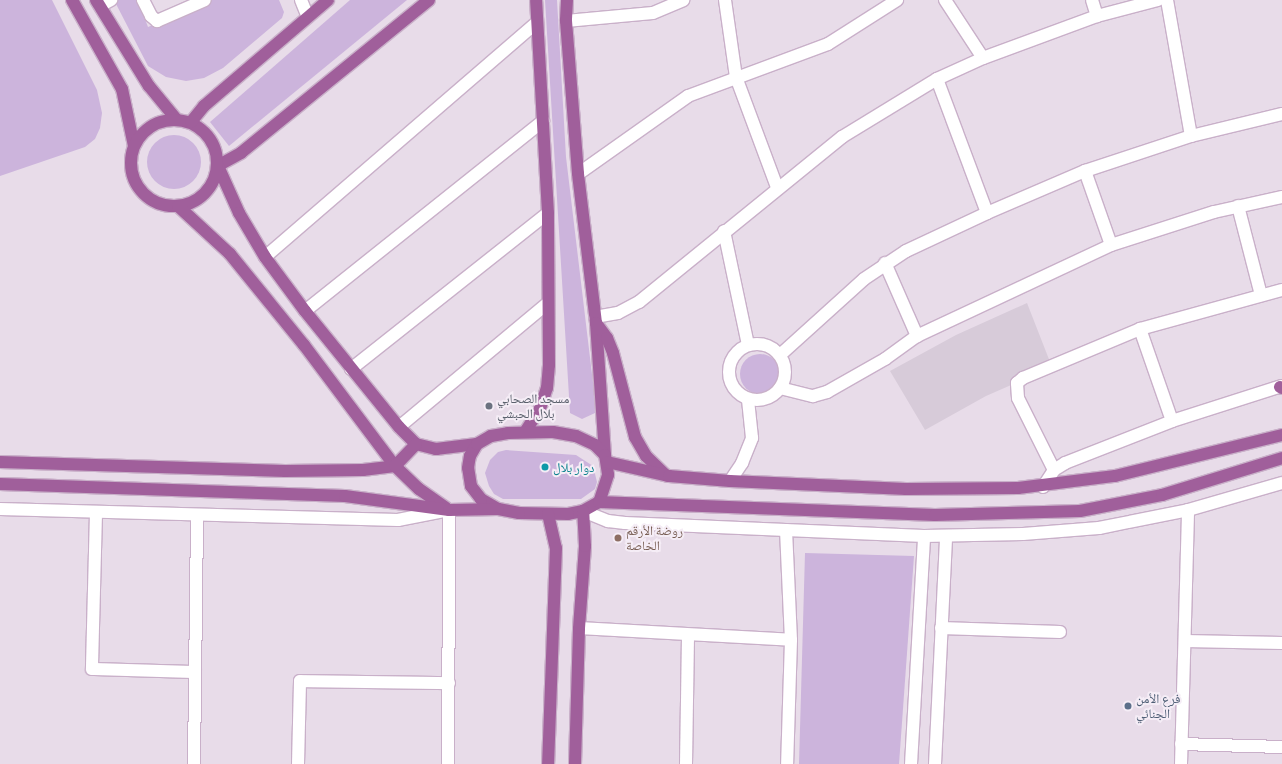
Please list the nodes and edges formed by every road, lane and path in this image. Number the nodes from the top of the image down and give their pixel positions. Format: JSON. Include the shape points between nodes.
{"nodes":[{"id":1,"x":72,"y":0,"type":"edge"},
{"id":2,"x":111,"y":0,"type":"edge"},
{"id":3,"x":143,"y":0,"type":"edge"},
{"id":4,"x":205,"y":0,"type":"edge"},
{"id":5,"x":301,"y":0,"type":"edge"},
{"id":6,"x":328,"y":0,"type":"edge"},
{"id":7,"x":429,"y":0,"type":"edge"},
{"id":8,"x":536,"y":0,"type":"edge"},
{"id":9,"x":567,"y":0,"type":"edge"},
{"id":10,"x":683,"y":0,"type":"edge"},
{"id":11,"x":725,"y":0,"type":"edge"},
{"id":12,"x":897,"y":0,"type":"edge"},
{"id":13,"x":944,"y":0,"type":"edge"},
{"id":14,"x":1092,"y":0,"type":"edge"},
{"id":15,"x":1158,"y":0,"type":"edge"},
{"id":16,"x":1167,"y":0,"type":"edge"},
{"id":17,"x":98,"y":3,"type":"edge"},
{"id":18,"x":1097,"y":16,"type":"junction"},
{"id":19,"x":308,"y":17,"type":"junction"},
{"id":20,"x":566,"y":21,"type":"junction"},
{"id":21,"x":537,"y":22,"type":"junction"},
{"id":22,"x":983,"y":58,"type":"junction"},
{"id":23,"x":736,"y":77,"type":"junction"},
{"id":24,"x":937,"y":78,"type":"junction"},
{"id":25,"x":1282,"y":114,"type":"edge"},
{"id":26,"x":177,"y":120,"type":"junction"},
{"id":27,"x":543,"y":121,"type":"junction"},
{"id":28,"x":191,"y":122,"type":"junction"},
{"id":29,"x":1191,"y":136,"type":"junction"},
{"id":30,"x":134,"y":146,"type":"junction"},
{"id":31,"x":218,"y":166,"type":"junction"},
{"id":32,"x":1085,"y":171,"type":"junction"},
{"id":33,"x":578,"y":174,"type":"junction"},
{"id":34,"x":777,"y":187,"type":"junction"},
{"id":35,"x":1282,"y":197,"type":"edge"},
{"id":36,"x":178,"y":206,"type":"junction"},
{"id":37,"x":1238,"y":206,"type":"junction"},
{"id":38,"x":548,"y":213,"type":"junction"},
{"id":39,"x":987,"y":213,"type":"junction"},
{"id":40,"x":724,"y":231,"type":"junction"},
{"id":41,"x":1111,"y":245,"type":"junction"},
{"id":42,"x":265,"y":257,"type":"junction"},
{"id":43,"x":885,"y":263,"type":"junction"},
{"id":44,"x":1282,"y":290,"type":"edge"},
{"id":45,"x":1261,"y":295,"type":"junction"},
{"id":46,"x":548,"y":303,"type":"junction"},
{"id":47,"x":305,"y":311,"type":"junction"},
{"id":48,"x":595,"y":320,"type":"junction"},
{"id":49,"x":1140,"y":329,"type":"junction"},
{"id":50,"x":917,"y":336,"type":"junction"},
{"id":51,"x":748,"y":345,"type":"junction"},
{"id":52,"x":780,"y":355,"type":"junction"},
{"id":53,"x":351,"y":369,"type":"junction"},
{"id":54,"x":1281,"y":387,"type":"edge"},
{"id":55,"x":780,"y":388,"type":"junction"},
{"id":56,"x":748,"y":399,"type":"junction"},
{"id":57,"x":1172,"y":421,"type":"junction"},
{"id":58,"x":399,"y":427,"type":"junction"},
{"id":59,"x":525,"y":432,"type":"junction"},
{"id":60,"x":1282,"y":435,"type":"edge"},
{"id":61,"x":416,"y":444,"type":"junction"},
{"id":62,"x":477,"y":444,"type":"junction"},
{"id":63,"x":1282,"y":458,"type":"edge"},
{"id":64,"x":606,"y":459,"type":"junction"},
{"id":65,"x":0,"y":462,"type":"edge"},
{"id":66,"x":395,"y":466,"type":"junction"},
{"id":67,"x":1054,"y":470,"type":"junction"},
{"id":68,"x":669,"y":476,"type":"junction"},
{"id":69,"x":730,"y":481,"type":"junction"},
{"id":70,"x":1282,"y":483,"type":"edge"},
{"id":71,"x":0,"y":484,"type":"edge"},
{"id":72,"x":1043,"y":487,"type":"junction"},
{"id":73,"x":600,"y":502,"type":"junction"},
{"id":74,"x":0,"y":509,"type":"edge"},
{"id":75,"x":498,"y":509,"type":"junction"},
{"id":76,"x":449,"y":510,"type":"junction"},
{"id":77,"x":1188,"y":510,"type":"junction"},
{"id":78,"x":583,"y":511,"type":"junction"},
{"id":79,"x":96,"y":513,"type":"junction"},
{"id":80,"x":548,"y":514,"type":"junction"},
{"id":81,"x":197,"y":515,"type":"junction"},
{"id":82,"x":786,"y":530,"type":"junction"},
{"id":83,"x":924,"y":536,"type":"junction"},
{"id":84,"x":946,"y":536,"type":"junction"},
{"id":85,"x":579,"y":628,"type":"junction"},
{"id":86,"x":941,"y":628,"type":"junction"},
{"id":87,"x":1060,"y":632,"type":"dead end"},
{"id":88,"x":688,"y":636,"type":"junction"},
{"id":89,"x":791,"y":640,"type":"junction"},
{"id":90,"x":1185,"y":641,"type":"junction"},
{"id":91,"x":1282,"y":643,"type":"edge"},
{"id":92,"x":195,"y":672,"type":"junction"},
{"id":93,"x":449,"y":683,"type":"junction"},
{"id":94,"x":1182,"y":744,"type":"junction"},
{"id":95,"x":1282,"y":747,"type":"edge"},
{"id":96,"x":194,"y":764,"type":"edge"},
{"id":97,"x":298,"y":764,"type":"edge"},
{"id":98,"x":448,"y":764,"type":"edge"},
{"id":99,"x":548,"y":764,"type":"edge"},
{"id":100,"x":575,"y":764,"type":"edge"},
{"id":101,"x":686,"y":764,"type":"edge"},
{"id":102,"x":787,"y":764,"type":"edge"},
{"id":103,"x":911,"y":764,"type":"edge"},
{"id":104,"x":935,"y":764,"type":"edge"},
{"id":105,"x":1181,"y":764,"type":"edge"}],
"edges":[{"from":1,"to":30,"type":"main road","via":[[122,89]]},
{"from":2,"to":17,"type":"street"},
{"from":3,"to":4,"type":"street","via":[[151,16],[157,21]]},
{"from":5,"to":19,"type":"street"},
{"from":6,"to":19,"type":"main road"},
{"from":7,"to":31,"type":"main road","via":[[241,153]]},
{"from":8,"to":21,"type":"main road"},
{"from":9,"to":20,"type":"main road"},
{"from":10,"to":20,"type":"street","via":[[653,13]]},
{"from":11,"to":23,"type":"street"},
{"from":12,"to":23,"type":"street","via":[[828,44]]},
{"from":13,"to":22,"type":"street"},
{"from":14,"to":18,"type":"street"},
{"from":15,"to":18,"type":"street"},
{"from":16,"to":29,"type":"street"},
{"from":17,"to":26,"type":"main road","via":[[149,86]]},
{"from":18,"to":22,"type":"street"},
{"from":19,"to":28,"type":"main road","via":[[204,106]]},
{"from":20,"to":33,"type":"main road"},
{"from":21,"to":27,"type":"main road"},
{"from":21,"to":42,"type":"street"},
{"from":22,"to":24,"type":"street"},
{"from":23,"to":33,"type":"street","via":[[688,96]]},
{"from":23,"to":34,"type":"street"},
{"from":24,"to":34,"type":"street","via":[[842,137]]},
{"from":24,"to":39,"type":"street"},
{"from":25,"to":29,"type":"street"},
{"from":26,"to":28,"type":"main road"},
{"from":26,"to":30,"type":"main road","via":[[151,126]]},
{"from":27,"to":38,"type":"main road"},
{"from":27,"to":47,"type":"street"},
{"from":28,"to":31,"type":"main road","via":[[212,140]]},
{"from":29,"to":32,"type":"street"},
{"from":30,"to":36,"type":"main road","via":[[132,166],[137,185],[146,196],[158,203]]},
{"from":31,"to":36,"type":"main road","via":[[215,179],[208,191],[197,200]]},
{"from":31,"to":42,"type":"main road","via":[[239,213]]},
{"from":32,"to":39,"type":"street"},
{"from":32,"to":41,"type":"street"},
{"from":33,"to":48,"type":"main road"},
{"from":34,"to":40,"type":"street"},
{"from":35,"to":37,"type":"street"},
{"from":36,"to":66,"type":"main road","via":[[230,254],[304,345]]},
{"from":37,"to":41,"type":"street"},
{"from":37,"to":45,"type":"street"},
{"from":38,"to":46,"type":"main road"},
{"from":38,"to":53,"type":"street"},
{"from":39,"to":43,"type":"street"},
{"from":40,"to":48,"type":"street","via":[[639,302]]},
{"from":40,"to":51,"type":"street"},
{"from":41,"to":50,"type":"street"},
{"from":42,"to":47,"type":"main road"},
{"from":43,"to":50,"type":"street"},
{"from":43,"to":52,"type":"street"},
{"from":44,"to":45,"type":"street"},
{"from":45,"to":49,"type":"street"},
{"from":46,"to":58,"type":"street"},
{"from":46,"to":59,"type":"main road","via":[[547,388],[540,409]]},
{"from":47,"to":53,"type":"main road"},
{"from":48,"to":64,"type":"main road"},
{"from":48,"to":68,"type":"main road","via":[[607,338],[613,354],[635,437],[646,456]]},
{"from":49,"to":57,"type":"street"},
{"from":49,"to":67,"type":"street","via":[[1023,378],[1018,383],[1018,398]]},
{"from":50,"to":55,"type":"street","via":[[885,359],[827,392],[813,396]]},
{"from":51,"to":52,"type":"street","via":[[765,345]]},
{"from":51,"to":56,"type":"street","via":[[734,356],[728,372],[734,389]]},
{"from":52,"to":55,"type":"street","via":[[786,372]]},
{"from":53,"to":58,"type":"main road"},
{"from":54,"to":57,"type":"street"},
{"from":55,"to":56,"type":"street","via":[[766,399]]},
{"from":56,"to":69,"type":"street","via":[[752,438],[742,463]]},
{"from":57,"to":67,"type":"street"},
{"from":58,"to":61,"type":"main road"},
{"from":59,"to":62,"type":"main road","via":[[491,436]]},
{"from":59,"to":64,"type":"main road","via":[[553,432],[576,436],[595,444]]},
{"from":60,"to":72,"type":"main road","via":[[1115,476]]},
{"from":61,"to":62,"type":"main road","via":[[436,449]]},
{"from":61,"to":66,"type":"main road"},
{"from":62,"to":75,"type":"main road","via":[[470,456],[468,468],[471,486],[481,499]]},
{"from":63,"to":73,"type":"main road","via":[[1162,495],[1073,511],[935,515]]},
{"from":64,"to":68,"type":"main road"},
{"from":64,"to":73,"type":"main road","via":[[605,489]]},
{"from":65,"to":66,"type":"main road","via":[[285,471],[362,470]]},
{"from":66,"to":76,"type":"main road","via":[[419,489]]},
{"from":67,"to":72,"type":"street"},
{"from":68,"to":69,"type":"main road"},
{"from":69,"to":72,"type":"main road","via":[[906,489]]},
{"from":70,"to":77,"type":"street"},
{"from":71,"to":76,"type":"main road","via":[[345,496]]},
{"from":73,"to":78,"type":"main road"},
{"from":74,"to":79,"type":"street"},
{"from":75,"to":76,"type":"main road"},
{"from":75,"to":80,"type":"main road"},
{"from":76,"to":81,"type":"street","via":[[398,520]]},
{"from":76,"to":93,"type":"street"},
{"from":77,"to":84,"type":"street","via":[[1099,528]]},
{"from":77,"to":90,"type":"street"},
{"from":78,"to":80,"type":"main road"},
{"from":78,"to":82,"type":"street","via":[[608,521],[625,523]]},
{"from":78,"to":85,"type":"main road","via":[[585,546]]},
{"from":79,"to":81,"type":"street"},
{"from":79,"to":92,"type":"street","via":[[92,669]]},
{"from":80,"to":99,"type":"main road","via":[[556,548]]},
{"from":81,"to":92,"type":"street"},
{"from":82,"to":83,"type":"street"},
{"from":82,"to":89,"type":"street"},
{"from":83,"to":84,"type":"street"},
{"from":83,"to":103,"type":"street"},
{"from":84,"to":86,"type":"street"},
{"from":85,"to":88,"type":"street"},
{"from":85,"to":100,"type":"main road"},
{"from":86,"to":87,"type":"street"},
{"from":86,"to":104,"type":"street"},
{"from":88,"to":89,"type":"street"},
{"from":88,"to":101,"type":"street"},
{"from":89,"to":102,"type":"street"},
{"from":90,"to":91,"type":"street"},
{"from":90,"to":94,"type":"street"},
{"from":92,"to":96,"type":"street"},
{"from":93,"to":97,"type":"street","via":[[300,681]]},
{"from":93,"to":98,"type":"street"},
{"from":94,"to":95,"type":"street"},
{"from":94,"to":105,"type":"street"}]}
